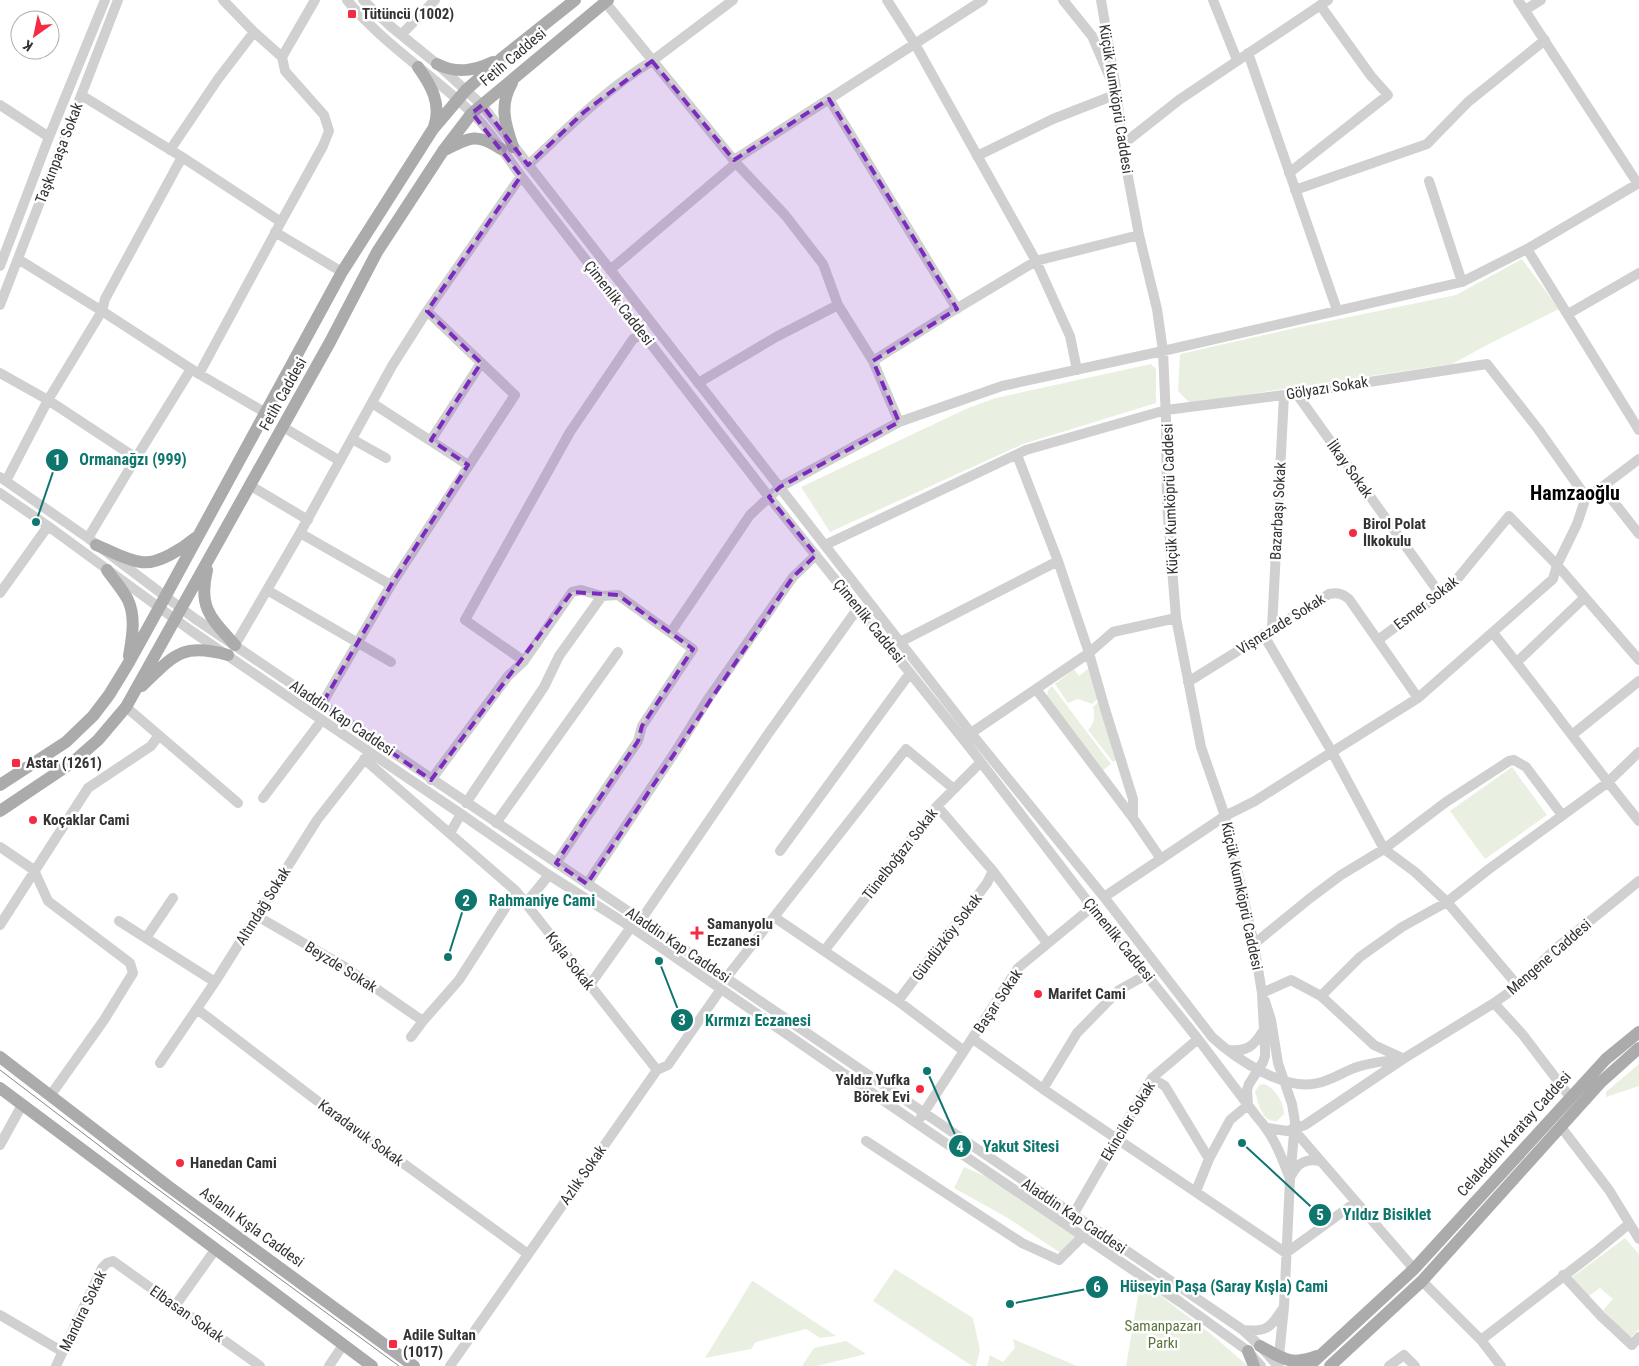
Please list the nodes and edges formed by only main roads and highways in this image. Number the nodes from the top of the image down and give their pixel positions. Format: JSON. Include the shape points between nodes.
{"nodes":[{"id":1,"x":575,"y":0,"type":"edge"},
{"id":2,"x":607,"y":1,"type":"edge"},
{"id":3,"x":502,"y":58,"type":"junction"},
{"id":4,"x":437,"y":64,"type":"road end"},
{"id":5,"x":418,"y":67,"type":"road end"},
{"id":6,"x":520,"y":73,"type":"junction"},
{"id":7,"x":434,"y":129,"type":"junction"},
{"id":8,"x":443,"y":151,"type":"junction"},
{"id":9,"x":199,"y":535,"type":"junction"},
{"id":10,"x":92,"y":542,"type":"road end"},
{"id":11,"x":210,"y":557,"type":"junction"},
{"id":12,"x":107,"y":570,"type":"road end"},
{"id":13,"x":128,"y":664,"type":"junction"},
{"id":14,"x":133,"y":694,"type":"junction"},
{"id":15,"x":0,"y":786,"type":"edge"},
{"id":16,"x":0,"y":811,"type":"edge"},
{"id":17,"x":1639,"y":1032,"type":"edge"},
{"id":18,"x":1639,"y":1048,"type":"edge"},
{"id":19,"x":0,"y":1057,"type":"edge"},
{"id":20,"x":0,"y":1088,"type":"edge"},
{"id":21,"x":1324,"y":1353,"type":"junction"},
{"id":22,"x":1279,"y":1363,"type":"edge"},
{"id":23,"x":1331,"y":1365,"type":"edge"},
{"id":24,"x":372,"y":1366,"type":"edge"},
{"id":25,"x":414,"y":1366,"type":"edge"},
{"id":26,"x":1254,"y":1366,"type":"edge"},
{"id":27,"x":1309,"y":1366,"type":"edge"}],
"edges":[{"from":1,"to":3,"type":"main road","name":"Fetih Caddesi"},
{"from":2,"to":6,"type":"main road","name":"Fetih Caddesi"},
{"from":3,"to":4,"type":"main road","via":[[464,71],[446,69]]},
{"from":3,"to":7,"type":"main road","name":"Fetih Caddesi","via":[[466,90]]},
{"from":5,"to":7,"type":"main road","via":[[436,102]]},
{"from":6,"to":8,"type":"main road","name":"Fetih Caddesi","via":[[477,109]]},
{"from":6,"to":8,"type":"main road","via":[[507,91],[504,103],[507,148],[485,139],[466,139]]},
{"from":7,"to":9,"type":"main road","name":"Fetih Caddesi","via":[[342,272]]},
{"from":8,"to":11,"type":"main road","name":"Fetih Caddesi","via":[[377,252]]},
{"from":9,"to":10,"type":"main road","via":[[176,552],[144,563]]},
{"from":9,"to":13,"type":"main road","name":"Fetih Caddesi"},
{"from":11,"to":14,"type":"main road","name":"Fetih Caddesi"},
{"from":11,"to":14,"type":"main road","via":[[203,590],[206,606],[231,650],[192,650],[179,654]]},
{"from":12,"to":13,"type":"main road","via":[[128,600],[132,614]]},
{"from":13,"to":15,"type":"main road","name":"Fetih Caddesi","via":[[93,716],[66,742]]},
{"from":14,"to":16,"type":"main road","name":"Fetih Caddesi","via":[[98,740],[73,762]]},
{"from":17,"to":21,"type":"main road","name":"Celaleddin Karatay Caddesi","via":[[1606,1059],[1414,1269]]},
{"from":18,"to":23,"type":"main road","name":"Celaleddin Karatay Caddesi","via":[[1601,1082],[1422,1281]]},
{"from":19,"to":25,"type":"main road","name":"Aslanlı Kışla Caddesi","via":[[168,1186]]},
{"from":20,"to":24,"type":"main road"},
{"from":21,"to":22,"type":"main road","via":[[1298,1362]]},
{"from":21,"to":27,"type":"main road","name":"Celaleddin Karatay Caddesi"},
{"from":22,"to":26,"type":"main road","via":[[1254,1348]]}]}
